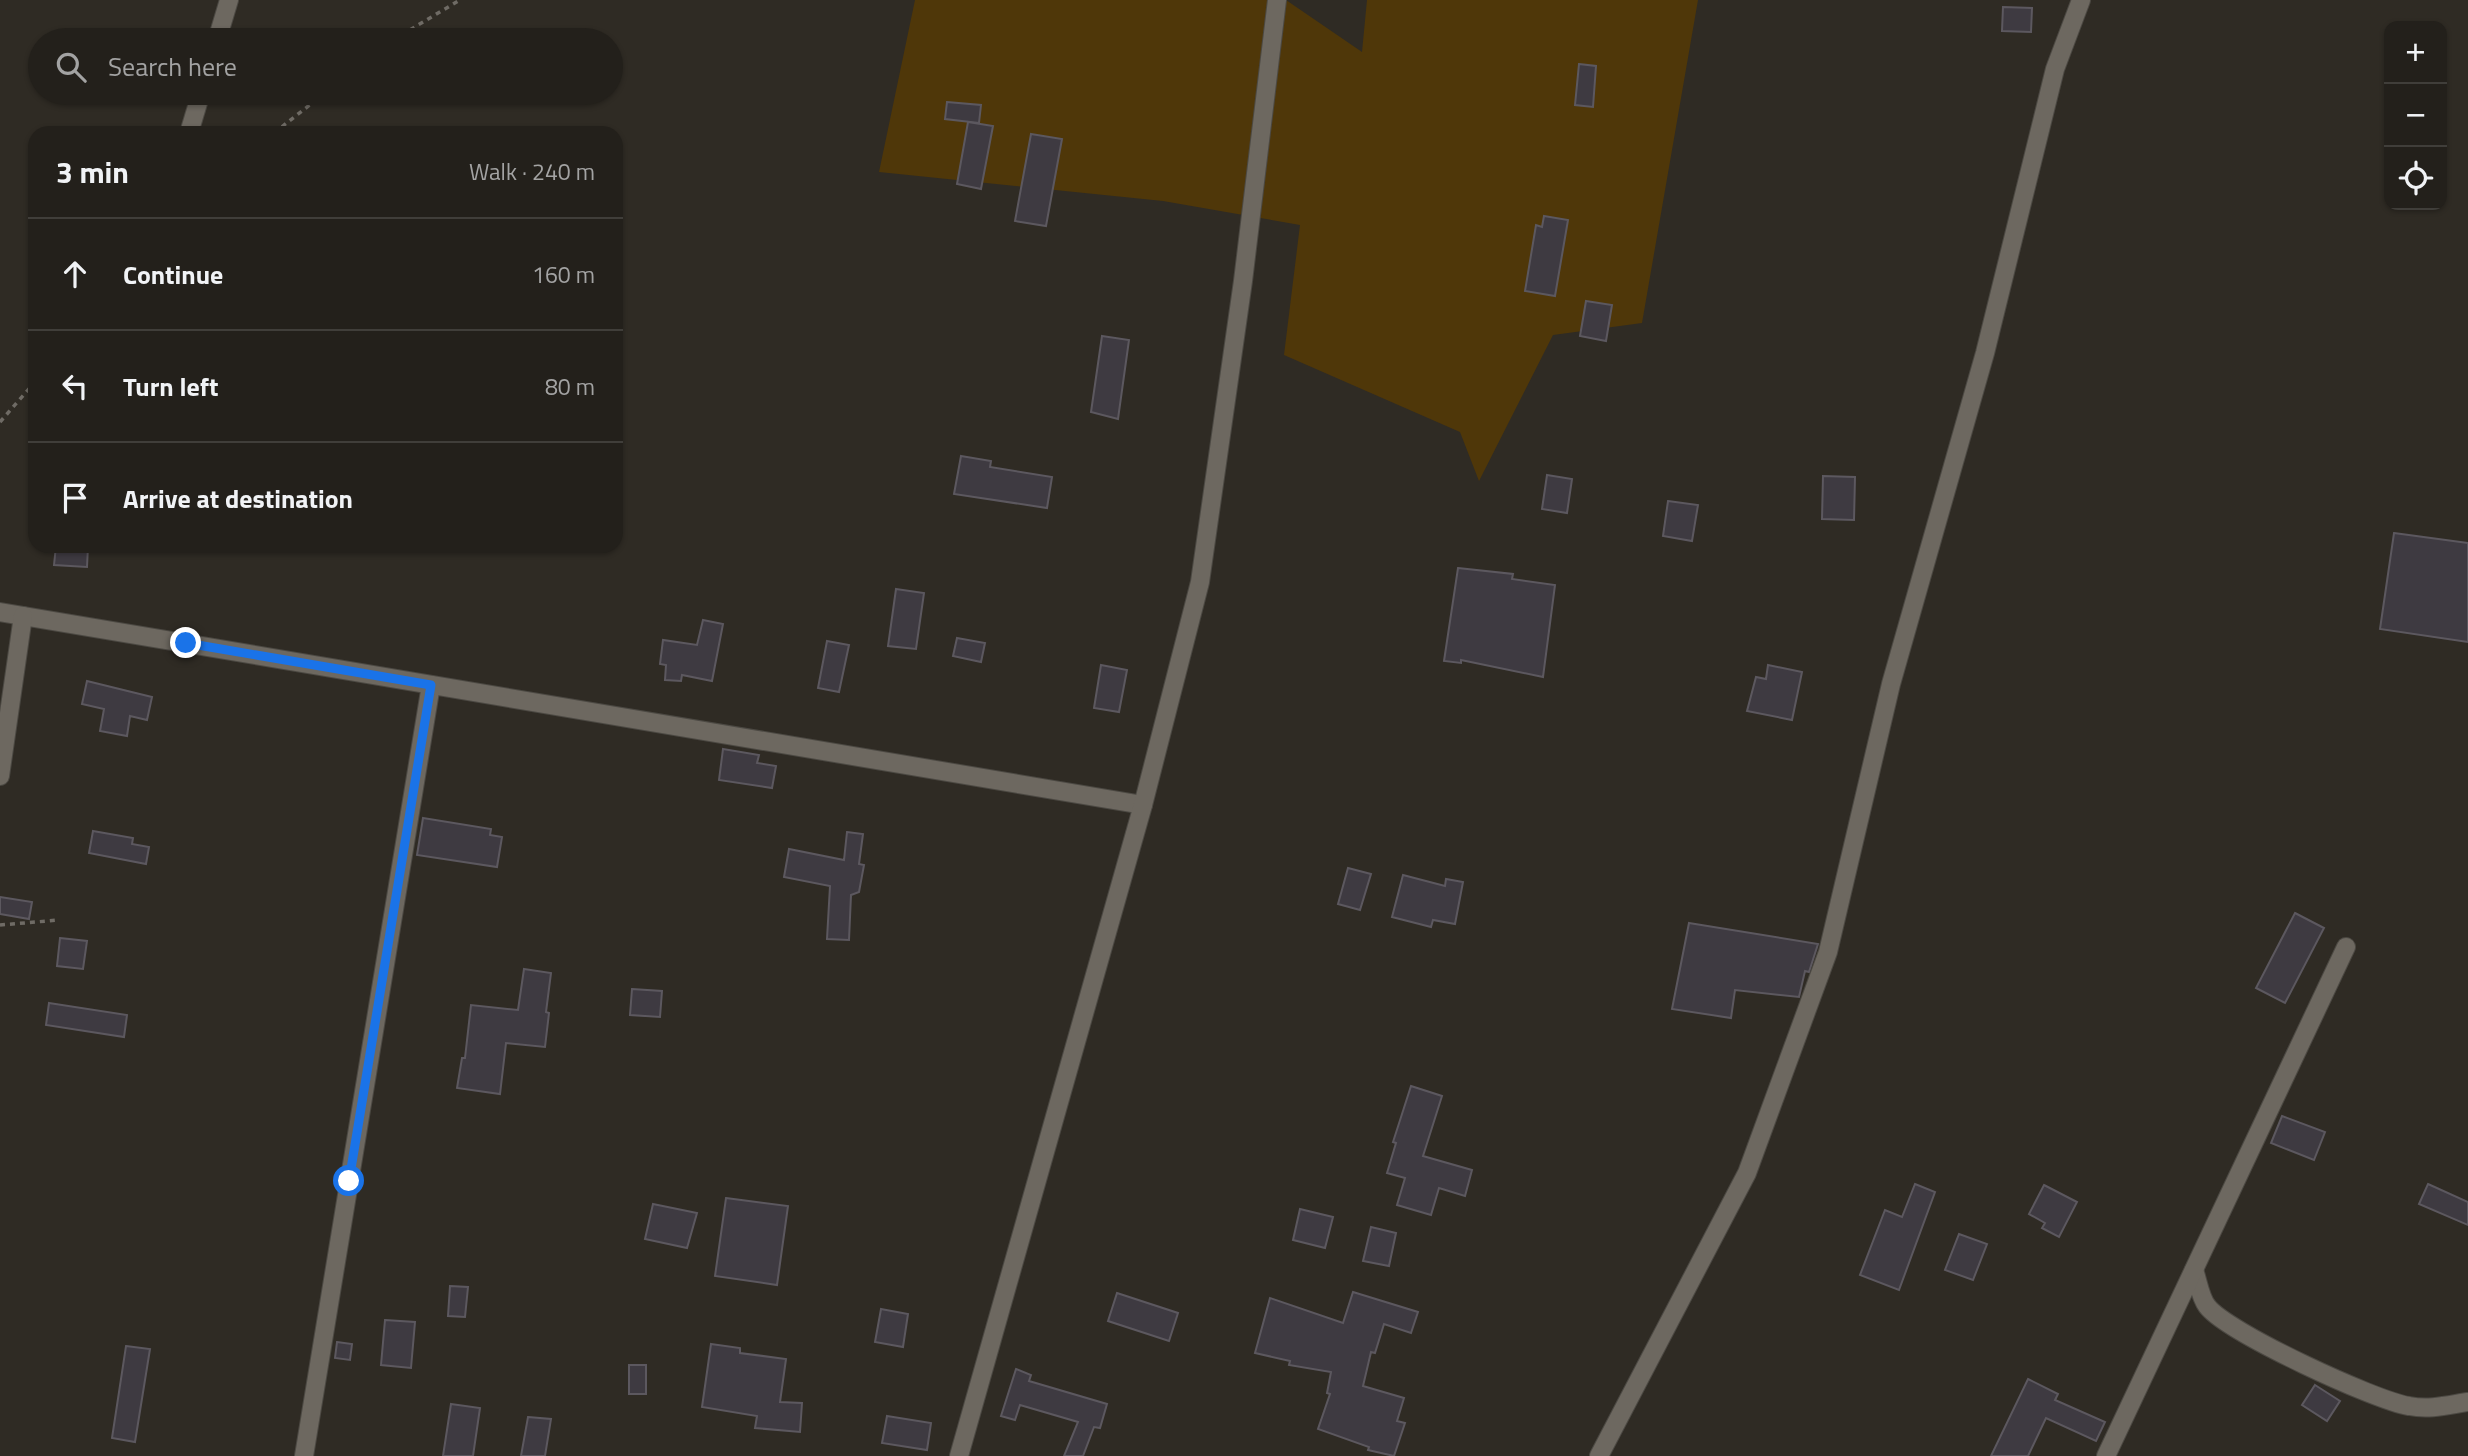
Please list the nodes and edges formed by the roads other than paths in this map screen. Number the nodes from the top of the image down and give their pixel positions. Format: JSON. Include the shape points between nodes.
{"nodes":[{"id":1,"x":229,"y":0,"type":"edge"},
{"id":2,"x":1278,"y":0,"type":"edge"},
{"id":3,"x":2081,"y":0,"type":"edge"},
{"id":4,"x":221,"y":28,"type":"edge"},
{"id":5,"x":197,"y":105,"type":"edge"},
{"id":6,"x":191,"y":126,"type":"edge"},
{"id":7,"x":0,"y":612,"type":"edge"},
{"id":8,"x":23,"y":616,"type":"junction"},
{"id":9,"x":431,"y":685,"type":"junction"},
{"id":10,"x":0,"y":776,"type":"edge"},
{"id":11,"x":1143,"y":805,"type":"junction"},
{"id":12,"x":2346,"y":947,"type":"dead end"},
{"id":13,"x":2194,"y":1270,"type":"junction"},
{"id":14,"x":2468,"y":1402,"type":"edge"},
{"id":15,"x":304,"y":1456,"type":"edge"},
{"id":16,"x":959,"y":1456,"type":"edge"},
{"id":17,"x":1599,"y":1456,"type":"edge"},
{"id":18,"x":2106,"y":1456,"type":"edge"}],
"edges":[{"from":1,"to":4,"type":"street"},
{"from":2,"to":11,"type":"street","via":[[1200,582]]},
{"from":3,"to":17,"type":"street","via":[[2054,69],[1985,353],[1891,684],[1828,953],[1748,1172]]},
{"from":5,"to":6,"type":"street"},
{"from":7,"to":8,"type":"street"},
{"from":8,"to":9,"type":"street"},
{"from":8,"to":10,"type":"street"},
{"from":9,"to":11,"type":"street"},
{"from":9,"to":15,"type":"street"},
{"from":11,"to":16,"type":"street"},
{"from":12,"to":13,"type":"street"},
{"from":13,"to":14,"type":"street","via":[[2207,1306],[2259,1342],[2370,1395],[2409,1406],[2441,1408]]},
{"from":13,"to":18,"type":"street"}]}
